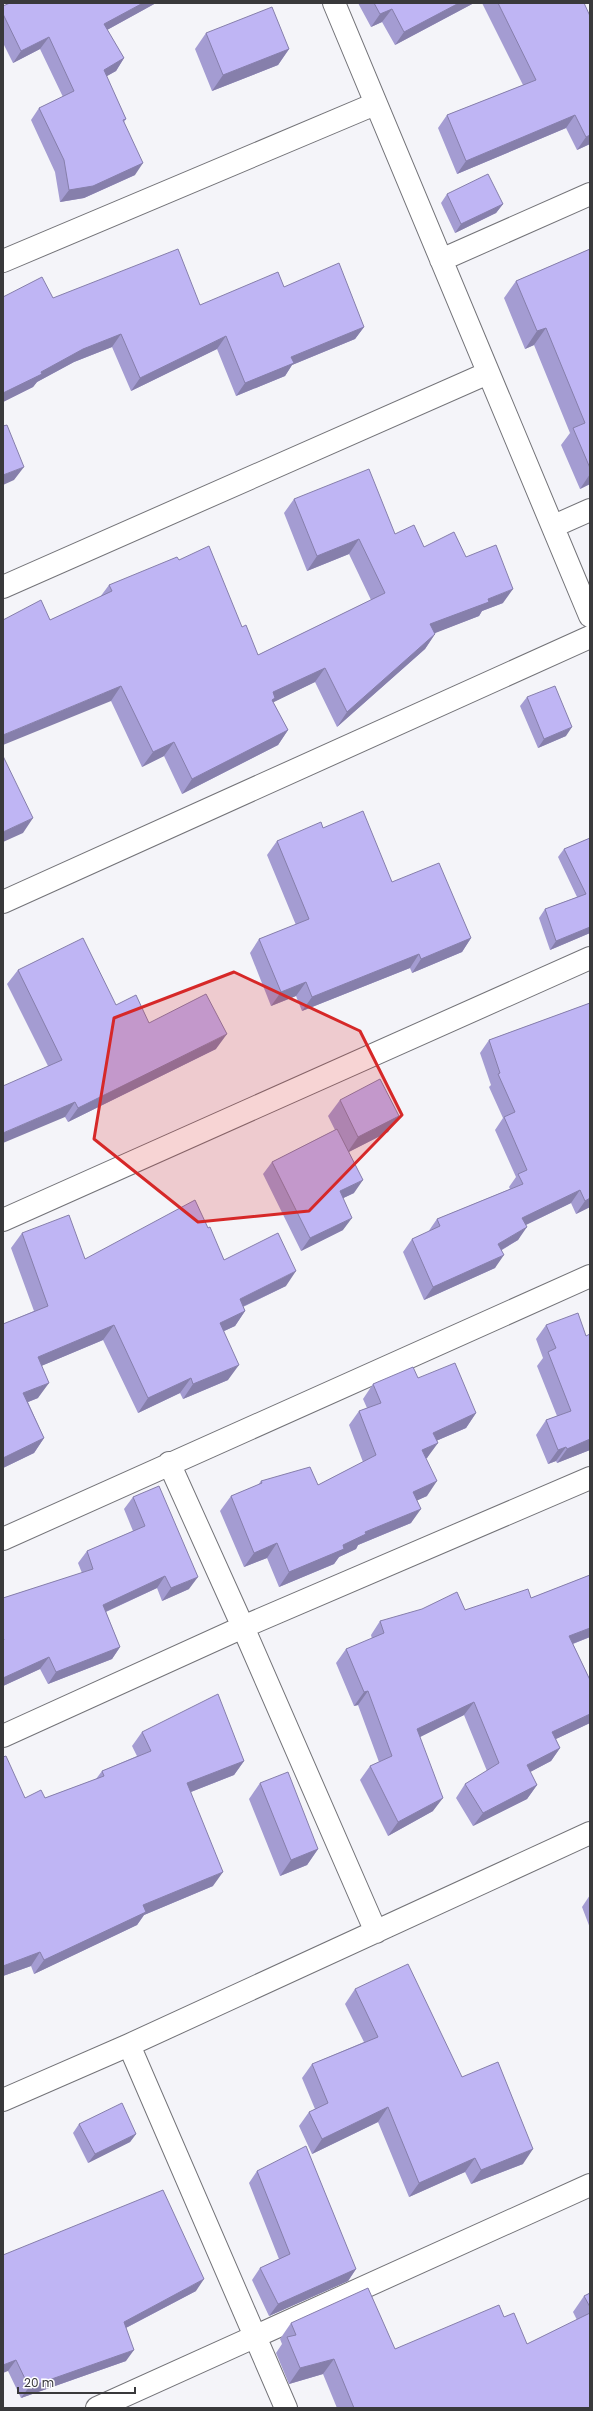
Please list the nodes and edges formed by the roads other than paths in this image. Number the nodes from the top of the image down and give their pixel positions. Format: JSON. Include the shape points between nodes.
{"nodes":[{"id":1,"x":334,"y":3,"type":"edge"},
{"id":2,"x":375,"y":104,"type":"junction"},
{"id":3,"x":590,"y":194,"type":"edge"},
{"id":4,"x":441,"y":260,"type":"junction"},
{"id":5,"x":3,"y":261,"type":"edge"},
{"id":6,"x":488,"y":373,"type":"junction"},
{"id":7,"x":590,"y":510,"type":"edge"},
{"id":8,"x":554,"y":526,"type":"junction"},
{"id":9,"x":3,"y":587,"type":"edge"},
{"id":10,"x":590,"y":616,"type":"edge"},
{"id":11,"x":590,"y":637,"type":"edge"},
{"id":12,"x":3,"y":902,"type":"edge"},
{"id":13,"x":590,"y":958,"type":"edge"},
{"id":14,"x":3,"y":1220,"type":"edge"},
{"id":15,"x":590,"y":1276,"type":"edge"},
{"id":16,"x":169,"y":1463,"type":"junction"},
{"id":17,"x":590,"y":1478,"type":"edge"},
{"id":18,"x":3,"y":1539,"type":"edge"},
{"id":19,"x":243,"y":1627,"type":"junction"},
{"id":20,"x":3,"y":1736,"type":"edge"},
{"id":21,"x":590,"y":1833,"type":"edge"},
{"id":22,"x":376,"y":1932,"type":"junction"},
{"id":23,"x":129,"y":2045,"type":"junction"},
{"id":24,"x":3,"y":2100,"type":"edge"},
{"id":25,"x":590,"y":2185,"type":"edge"},
{"id":26,"x":255,"y":2337,"type":"junction"},
{"id":27,"x":97,"y":2408,"type":"edge"},
{"id":28,"x":286,"y":2408,"type":"edge"}],
"edges":[{"from":1,"to":2,"type":"street"},
{"from":2,"to":4,"type":"street"},
{"from":2,"to":5,"type":"street"},
{"from":3,"to":4,"type":"street"},
{"from":4,"to":6,"type":"street"},
{"from":6,"to":8,"type":"street"},
{"from":6,"to":9,"type":"street"},
{"from":7,"to":8,"type":"street"},
{"from":8,"to":10,"type":"street"},
{"from":11,"to":12,"type":"street"},
{"from":13,"to":14,"type":"street"},
{"from":15,"to":16,"type":"street"},
{"from":16,"to":18,"type":"street"},
{"from":16,"to":19,"type":"street"},
{"from":17,"to":19,"type":"street"},
{"from":19,"to":20,"type":"street"},
{"from":19,"to":22,"type":"street"},
{"from":21,"to":22,"type":"street"},
{"from":22,"to":23,"type":"street"},
{"from":23,"to":24,"type":"street"},
{"from":23,"to":26,"type":"street"},
{"from":25,"to":26,"type":"street"},
{"from":26,"to":27,"type":"street"},
{"from":26,"to":28,"type":"street"}]}
